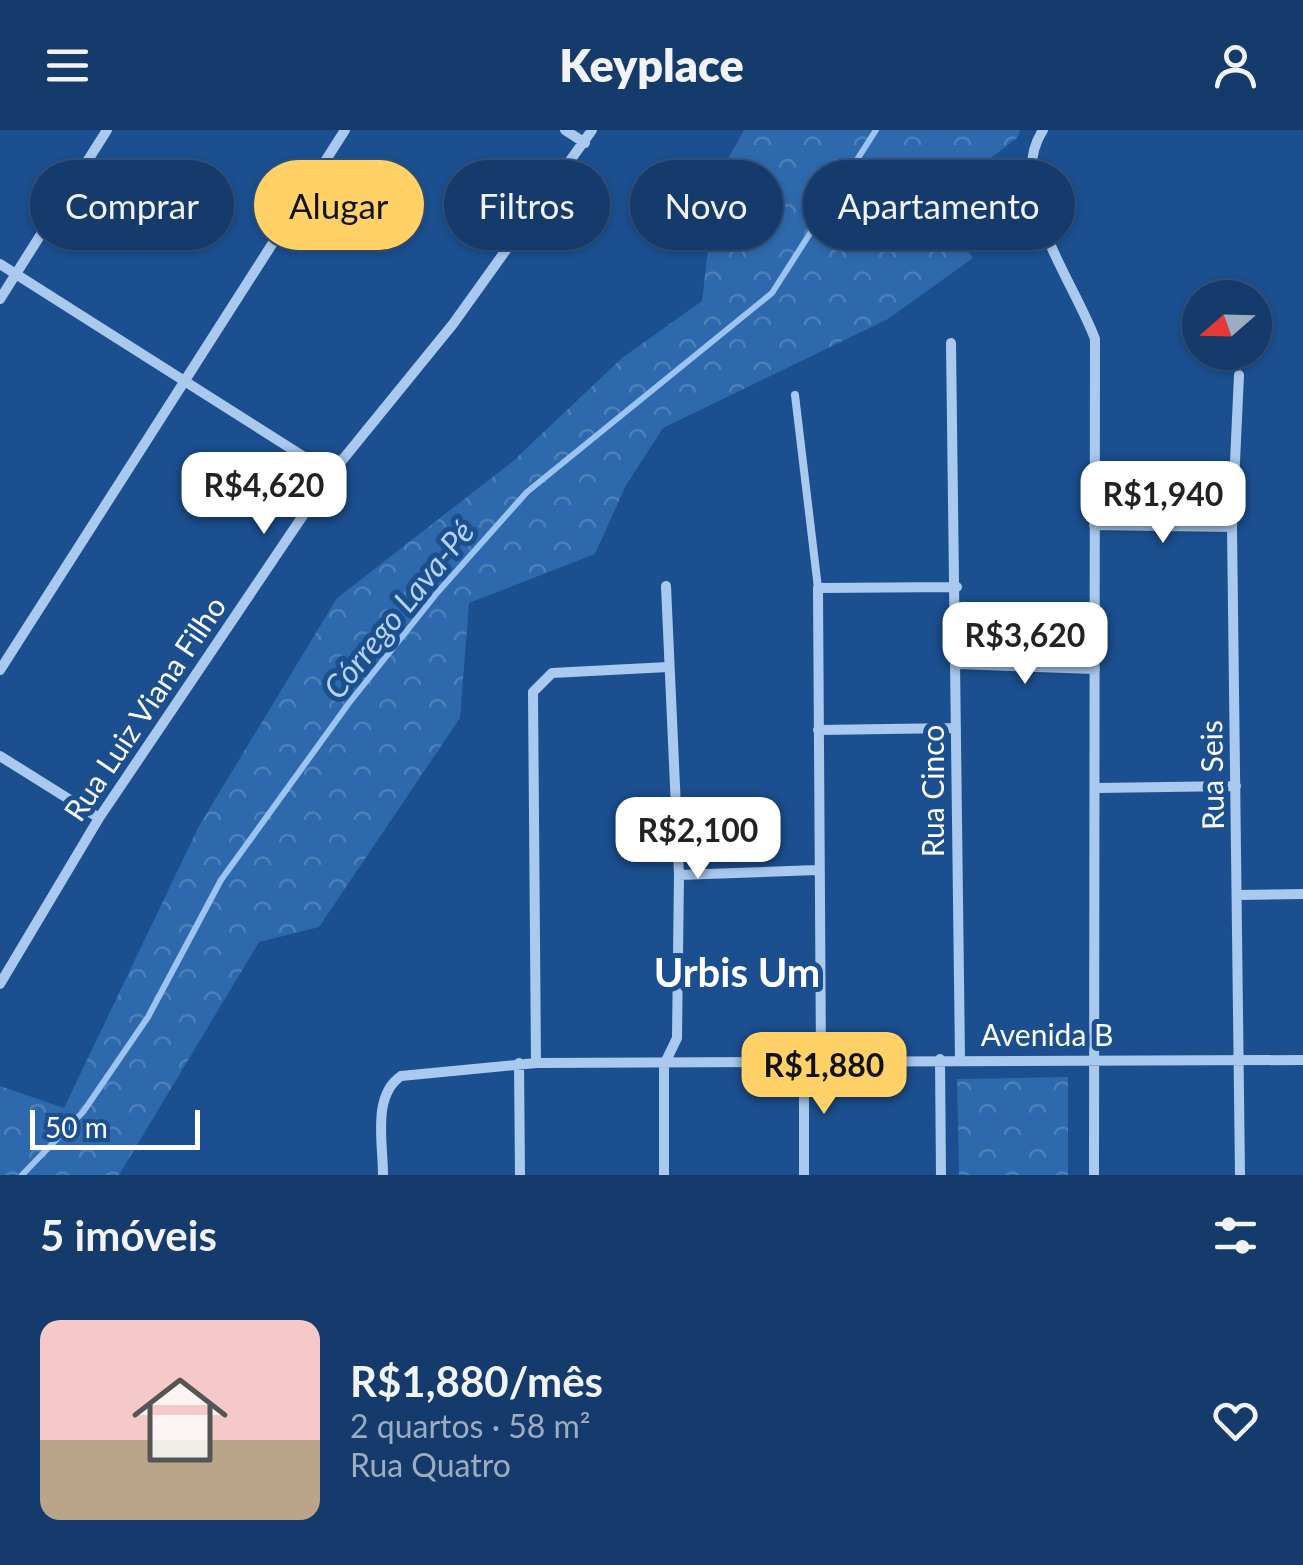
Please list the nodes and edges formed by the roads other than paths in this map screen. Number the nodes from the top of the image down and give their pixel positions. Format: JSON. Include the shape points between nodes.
{"nodes":[{"id":1,"x":106,"y":130,"type":"edge"},
{"id":2,"x":345,"y":130,"type":"edge"},
{"id":3,"x":565,"y":130,"type":"edge"},
{"id":4,"x":592,"y":130,"type":"edge"},
{"id":5,"x":1043,"y":130,"type":"edge"},
{"id":6,"x":585,"y":142,"type":"junction"},
{"id":7,"x":0,"y":264,"type":"edge"},
{"id":8,"x":16,"y":274,"type":"junction"},
{"id":9,"x":0,"y":299,"type":"edge"},
{"id":10,"x":951,"y":343,"type":"dead end"},
{"id":11,"x":1239,"y":375,"type":"dead end"},
{"id":12,"x":184,"y":381,"type":"junction"},
{"id":13,"x":795,"y":395,"type":"dead end"},
{"id":14,"x":330,"y":474,"type":"junction"},
{"id":15,"x":1094,"y":525,"type":"junction"},
{"id":16,"x":1232,"y":527,"type":"junction"},
{"id":17,"x":666,"y":586,"type":"dead end"},
{"id":18,"x":956,"y":587,"type":"junction"},
{"id":19,"x":818,"y":588,"type":"junction"},
{"id":20,"x":957,"y":664,"type":"junction"},
{"id":21,"x":668,"y":666,"type":"junction"},
{"id":22,"x":1095,"y":669,"type":"junction"},
{"id":23,"x":0,"y":670,"type":"edge"},
{"id":24,"x":956,"y":728,"type":"junction"},
{"id":25,"x":818,"y":730,"type":"junction"},
{"id":26,"x":0,"y":756,"type":"edge"},
{"id":27,"x":1236,"y":786,"type":"junction"},
{"id":28,"x":1097,"y":788,"type":"junction"},
{"id":29,"x":100,"y":818,"type":"junction"},
{"id":30,"x":818,"y":870,"type":"junction"},
{"id":31,"x":678,"y":875,"type":"junction"},
{"id":32,"x":1303,"y":894,"type":"edge"},
{"id":33,"x":1238,"y":895,"type":"junction"},
{"id":34,"x":0,"y":984,"type":"edge"},
{"id":35,"x":940,"y":1059,"type":"junction"},
{"id":36,"x":960,"y":1059,"type":"junction"},
{"id":37,"x":1092,"y":1059,"type":"junction"},
{"id":38,"x":804,"y":1060,"type":"junction"},
{"id":39,"x":821,"y":1060,"type":"junction"},
{"id":40,"x":1241,"y":1060,"type":"junction"},
{"id":41,"x":1303,"y":1060,"type":"edge"},
{"id":42,"x":536,"y":1062,"type":"junction"},
{"id":43,"x":519,"y":1063,"type":"junction"},
{"id":44,"x":664,"y":1065,"type":"junction"},
{"id":45,"x":383,"y":1175,"type":"edge"},
{"id":46,"x":520,"y":1175,"type":"edge"},
{"id":47,"x":664,"y":1175,"type":"edge"},
{"id":48,"x":804,"y":1175,"type":"edge"},
{"id":49,"x":941,"y":1175,"type":"edge"},
{"id":50,"x":1094,"y":1175,"type":"edge"},
{"id":51,"x":1240,"y":1175,"type":"edge"}],
"edges":[{"from":1,"to":8,"type":"street"},
{"from":2,"to":12,"type":"street"},
{"from":3,"to":6,"type":"street"},
{"from":4,"to":6,"type":"street","name":"Rua Luiz Viana Filho"},
{"from":5,"to":15,"type":"street","via":[[1032,192],[1095,338]]},
{"from":6,"to":14,"type":"street","name":"Rua Luiz Viana Filho","via":[[453,324]]},
{"from":7,"to":8,"type":"street"},
{"from":8,"to":9,"type":"street"},
{"from":8,"to":12,"type":"street"},
{"from":10,"to":18,"type":"street","name":"Rua Cinco"},
{"from":11,"to":16,"type":"street","name":"Rua Seis"},
{"from":12,"to":14,"type":"street"},
{"from":12,"to":23,"type":"street"},
{"from":13,"to":19,"type":"lane"},
{"from":14,"to":29,"type":"street","name":"Rua Luiz Viana Filho"},
{"from":15,"to":16,"type":"street"},
{"from":15,"to":22,"type":"street"},
{"from":16,"to":27,"type":"street","name":"Rua Seis"},
{"from":17,"to":21,"type":"street"},
{"from":18,"to":19,"type":"street"},
{"from":18,"to":20,"type":"street","name":"Rua Cinco"},
{"from":19,"to":25,"type":"street"},
{"from":20,"to":22,"type":"street"},
{"from":20,"to":24,"type":"street","name":"Rua Cinco"},
{"from":21,"to":31,"type":"street"},
{"from":21,"to":42,"type":"street","via":[[552,672],[534,692]]},
{"from":22,"to":28,"type":"street"},
{"from":24,"to":25,"type":"street"},
{"from":24,"to":36,"type":"street","name":"Rua Cinco"},
{"from":25,"to":30,"type":"street"},
{"from":26,"to":29,"type":"street"},
{"from":27,"to":28,"type":"street"},
{"from":27,"to":33,"type":"street","name":"Rua Seis"},
{"from":28,"to":37,"type":"street"},
{"from":29,"to":34,"type":"street","name":"Rua Luiz Viana Filho"},
{"from":30,"to":31,"type":"street"},
{"from":30,"to":39,"type":"street"},
{"from":31,"to":44,"type":"street","via":[[677,1038]]},
{"from":32,"to":33,"type":"street"},
{"from":33,"to":40,"type":"street","name":"Rua Seis"},
{"from":35,"to":36,"type":"street","name":"Avenida B"},
{"from":35,"to":39,"type":"street","name":"Avenida B"},
{"from":35,"to":49,"type":"street"},
{"from":36,"to":37,"type":"street","name":"Avenida B"},
{"from":37,"to":40,"type":"street","name":"Avenida B"},
{"from":37,"to":50,"type":"street"},
{"from":38,"to":39,"type":"street","name":"Avenida B"},
{"from":38,"to":44,"type":"street","name":"Avenida B"},
{"from":38,"to":48,"type":"street"},
{"from":40,"to":41,"type":"street","name":"Avenida B"},
{"from":40,"to":51,"type":"street","name":"Rua Seis"},
{"from":42,"to":43,"type":"street","name":"Avenida B"},
{"from":42,"to":44,"type":"street","name":"Avenida B"},
{"from":43,"to":45,"type":"street","name":"Avenida B","via":[[401,1076],[382,1097]]},
{"from":43,"to":46,"type":"street"},
{"from":44,"to":47,"type":"street"}]}
